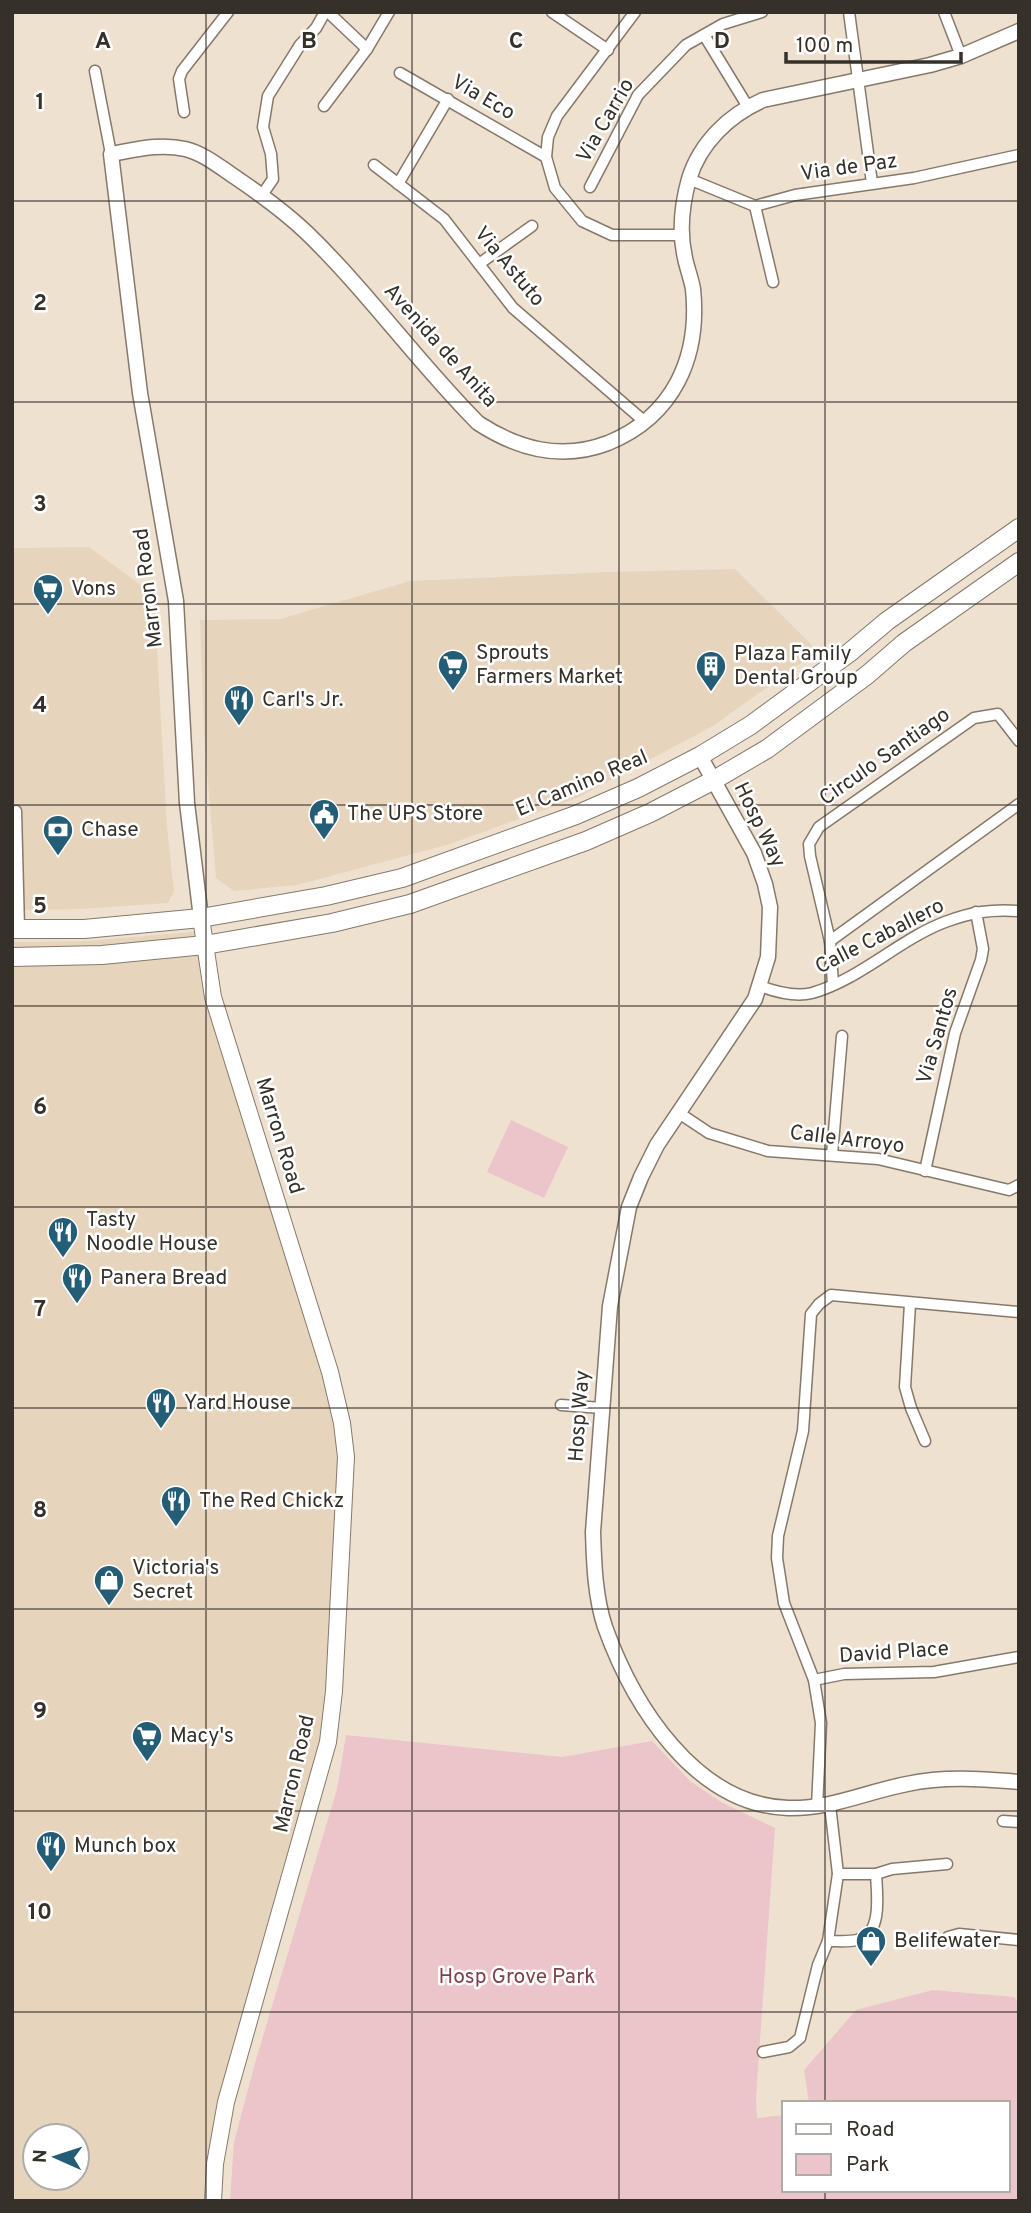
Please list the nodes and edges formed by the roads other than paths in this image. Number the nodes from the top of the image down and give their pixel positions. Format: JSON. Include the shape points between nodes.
{"nodes":[{"id":1,"x":228,"y":12,"type":"edge"},
{"id":2,"x":326,"y":12,"type":"edge"},
{"id":3,"x":389,"y":12,"type":"edge"},
{"id":4,"x":552,"y":12,"type":"edge"},
{"id":5,"x":635,"y":12,"type":"edge"},
{"id":6,"x":762,"y":12,"type":"edge"},
{"id":7,"x":849,"y":12,"type":"edge"},
{"id":8,"x":944,"y":12,"type":"edge"},
{"id":9,"x":1019,"y":31,"type":"edge"},
{"id":10,"x":704,"y":35,"type":"junction"},
{"id":11,"x":368,"y":48,"type":"junction"},
{"id":12,"x":608,"y":50,"type":"junction"},
{"id":13,"x":961,"y":56,"type":"junction"},
{"id":14,"x":95,"y":71,"type":"dead end"},
{"id":15,"x":400,"y":73,"type":"dead end"},
{"id":16,"x":858,"y":79,"type":"junction"},
{"id":17,"x":448,"y":99,"type":"junction"},
{"id":18,"x":324,"y":106,"type":"dead end"},
{"id":19,"x":748,"y":107,"type":"junction"},
{"id":20,"x":184,"y":112,"type":"dead end"},
{"id":21,"x":111,"y":154,"type":"junction"},
{"id":22,"x":1019,"y":155,"type":"edge"},
{"id":23,"x":546,"y":157,"type":"junction"},
{"id":24,"x":374,"y":165,"type":"dead end"},
{"id":25,"x":689,"y":179,"type":"junction"},
{"id":26,"x":872,"y":183,"type":"junction"},
{"id":27,"x":398,"y":184,"type":"junction"},
{"id":28,"x":590,"y":187,"type":"dead end"},
{"id":29,"x":262,"y":195,"type":"junction"},
{"id":30,"x":755,"y":206,"type":"junction"},
{"id":31,"x":532,"y":226,"type":"dead end"},
{"id":32,"x":682,"y":235,"type":"junction"},
{"id":33,"x":479,"y":264,"type":"junction"},
{"id":34,"x":773,"y":282,"type":"dead end"},
{"id":35,"x":645,"y":422,"type":"junction"},
{"id":36,"x":1019,"y":528,"type":"edge"},
{"id":37,"x":1019,"y":562,"type":"edge"},
{"id":38,"x":1019,"y":741,"type":"edge"},
{"id":39,"x":700,"y":756,"type":"junction"},
{"id":40,"x":714,"y":780,"type":"junction"},
{"id":41,"x":1019,"y":804,"type":"edge"},
{"id":42,"x":16,"y":811,"type":"dead end"},
{"id":43,"x":1019,"y":911,"type":"edge"},
{"id":44,"x":976,"y":912,"type":"junction"},
{"id":45,"x":201,"y":918,"type":"junction"},
{"id":46,"x":15,"y":929,"type":"edge"},
{"id":47,"x":830,"y":941,"type":"junction"},
{"id":48,"x":205,"y":945,"type":"junction"},
{"id":49,"x":12,"y":957,"type":"edge"},
{"id":50,"x":833,"y":984,"type":"junction"},
{"id":51,"x":760,"y":986,"type":"junction"},
{"id":52,"x":842,"y":1036,"type":"dead end"},
{"id":53,"x":679,"y":1113,"type":"junction"},
{"id":54,"x":832,"y":1155,"type":"junction"},
{"id":55,"x":925,"y":1171,"type":"junction"},
{"id":56,"x":1018,"y":1186,"type":"edge"},
{"id":57,"x":910,"y":1304,"type":"junction"},
{"id":58,"x":1019,"y":1312,"type":"edge"},
{"id":59,"x":561,"y":1405,"type":"dead end"},
{"id":60,"x":602,"y":1408,"type":"junction"},
{"id":61,"x":925,"y":1441,"type":"dead end"},
{"id":62,"x":1019,"y":1657,"type":"edge"},
{"id":63,"x":814,"y":1680,"type":"junction"},
{"id":64,"x":1019,"y":1782,"type":"edge"},
{"id":65,"x":823,"y":1806,"type":"junction"},
{"id":66,"x":1003,"y":1821,"type":"dead end"},
{"id":67,"x":1019,"y":1822,"type":"edge"},
{"id":68,"x":947,"y":1864,"type":"dead end"},
{"id":69,"x":838,"y":1874,"type":"junction"},
{"id":70,"x":876,"y":1874,"type":"junction"},
{"id":71,"x":948,"y":1937,"type":"dead end"},
{"id":72,"x":1019,"y":1940,"type":"edge"},
{"id":73,"x":828,"y":1941,"type":"junction"},
{"id":74,"x":763,"y":2052,"type":"dead end"},
{"id":75,"x":213,"y":2201,"type":"edge"}],
"edges":[{"from":1,"to":20,"type":"street","via":[[182,71]]},
{"from":2,"to":11,"type":"street"},
{"from":2,"to":29,"type":"street","via":[[299,44],[268,96],[263,127],[272,178]]},
{"from":3,"to":11,"type":"street"},
{"from":4,"to":12,"type":"street"},
{"from":5,"to":12,"type":"street"},
{"from":6,"to":10,"type":"street","name":"Via Carrio"},
{"from":7,"to":16,"type":"street"},
{"from":8,"to":13,"type":"street"},
{"from":9,"to":13,"type":"street","name":"Avenida de Anita"},
{"from":10,"to":19,"type":"street"},
{"from":10,"to":28,"type":"street","name":"Via Carrio","via":[[686,45],[638,95]]},
{"from":11,"to":18,"type":"street"},
{"from":12,"to":23,"type":"street","via":[[556,116]]},
{"from":13,"to":16,"type":"street","name":"Avenida de Anita"},
{"from":14,"to":21,"type":"street","name":"Marron Road"},
{"from":15,"to":17,"type":"street","name":"Via Eco"},
{"from":16,"to":19,"type":"street","name":"Avenida de Anita"},
{"from":16,"to":26,"type":"street"},
{"from":17,"to":23,"type":"street","name":"Via Eco"},
{"from":17,"to":27,"type":"street"},
{"from":19,"to":25,"type":"street","name":"Avenida de Anita","via":[[716,133]]},
{"from":21,"to":29,"type":"street","name":"Avenida de Anita","via":[[148,147],[188,149]]},
{"from":21,"to":45,"type":"street","name":"Marron Road","via":[[140,393],[176,601],[187,803]]},
{"from":22,"to":26,"type":"street","name":"Via de Paz"},
{"from":23,"to":32,"type":"street","via":[[555,188],[582,221],[612,235]]},
{"from":24,"to":27,"type":"street","name":"Via Astuto"},
{"from":25,"to":30,"type":"street"},
{"from":25,"to":32,"type":"street","name":"Avenida de Anita"},
{"from":26,"to":30,"type":"street","name":"Via de Paz"},
{"from":27,"to":33,"type":"street","name":"Via Astuto","via":[[444,219]]},
{"from":29,"to":35,"type":"street","name":"Avenida de Anita","via":[[314,240],[467,412],[495,434],[533,450],[578,452],[626,435]]},
{"from":30,"to":34,"type":"street"},
{"from":31,"to":33,"type":"street"},
{"from":32,"to":35,"type":"street","name":"Avenida de Anita","via":[[695,325],[687,363],[675,387]]},
{"from":33,"to":35,"type":"street","name":"Via Astuto","via":[[513,308]]},
{"from":36,"to":39,"type":"main road","name":"El Camino Real","via":[[751,725]]},
{"from":37,"to":40,"type":"main road","via":[[767,749]]},
{"from":38,"to":47,"type":"street","name":"Circulo Santiago","via":[[998,714],[974,718],[819,827],[809,844],[810,856]]},
{"from":39,"to":40,"type":"street","name":"Hosp Way"},
{"from":39,"to":45,"type":"main road","name":"El Camino Real","via":[[576,815],[402,878]]},
{"from":40,"to":48,"type":"main road","via":[[586,841],[410,904]]},
{"from":40,"to":51,"type":"street","name":"Hosp Way","via":[[754,853],[770,906],[768,957]]},
{"from":41,"to":47,"type":"street"},
{"from":42,"to":46,"type":"street"},
{"from":43,"to":44,"type":"street","name":"Calle Caballero"},
{"from":44,"to":50,"type":"street","name":"Calle Caballero","via":[[943,923]]},
{"from":44,"to":55,"type":"street","name":"Via Santos","via":[[981,960],[955,1033]]},
{"from":45,"to":46,"type":"main road","name":"El Camino Real","via":[[84,929]]},
{"from":45,"to":48,"type":"main road","name":"Marron Road"},
{"from":47,"to":50,"type":"street"},
{"from":48,"to":49,"type":"main road","via":[[102,955]]},
{"from":48,"to":75,"type":"main road","name":"Marron Road","via":[[213,997],[330,1372],[346,1457],[328,1742],[226,2102]]},
{"from":50,"to":51,"type":"street","name":"Calle Caballero","via":[[810,993],[778,993]]},
{"from":51,"to":53,"type":"street","name":"Hosp Way"},
{"from":52,"to":54,"type":"street"},
{"from":53,"to":54,"type":"street","name":"Calle Arroyo","via":[[709,1133],[768,1151]]},
{"from":53,"to":60,"type":"street","name":"Hosp Way","via":[[657,1145],[629,1207],[610,1306]]},
{"from":54,"to":55,"type":"street","name":"Calle Arroyo","via":[[878,1159]]},
{"from":55,"to":56,"type":"street","name":"Calle Arroyo","via":[[1009,1190]]},
{"from":57,"to":58,"type":"street"},
{"from":57,"to":61,"type":"street","via":[[905,1387]]},
{"from":57,"to":63,"type":"street","via":[[831,1296],[811,1314],[803,1431],[778,1535],[777,1558],[784,1603]]},
{"from":59,"to":60,"type":"street"},
{"from":60,"to":65,"type":"street","name":"Hosp Way","via":[[594,1569],[604,1625],[625,1675],[671,1746],[708,1780],[744,1800],[785,1808]]},
{"from":62,"to":63,"type":"street","name":"David Place","via":[[934,1672],[844,1674]]},
{"from":63,"to":65,"type":"street","via":[[821,1723]]},
{"from":64,"to":65,"type":"street","name":"Hosp Way","via":[[945,1778]]},
{"from":65,"to":69,"type":"street"},
{"from":66,"to":67,"type":"street"},
{"from":68,"to":70,"type":"street"},
{"from":69,"to":70,"type":"street"},
{"from":69,"to":73,"type":"street"},
{"from":70,"to":73,"type":"street","via":[[877,1913],[872,1931],[860,1940]]},
{"from":71,"to":72,"type":"street"},
{"from":73,"to":74,"type":"street","via":[[800,2038],[789,2047]]}]}
